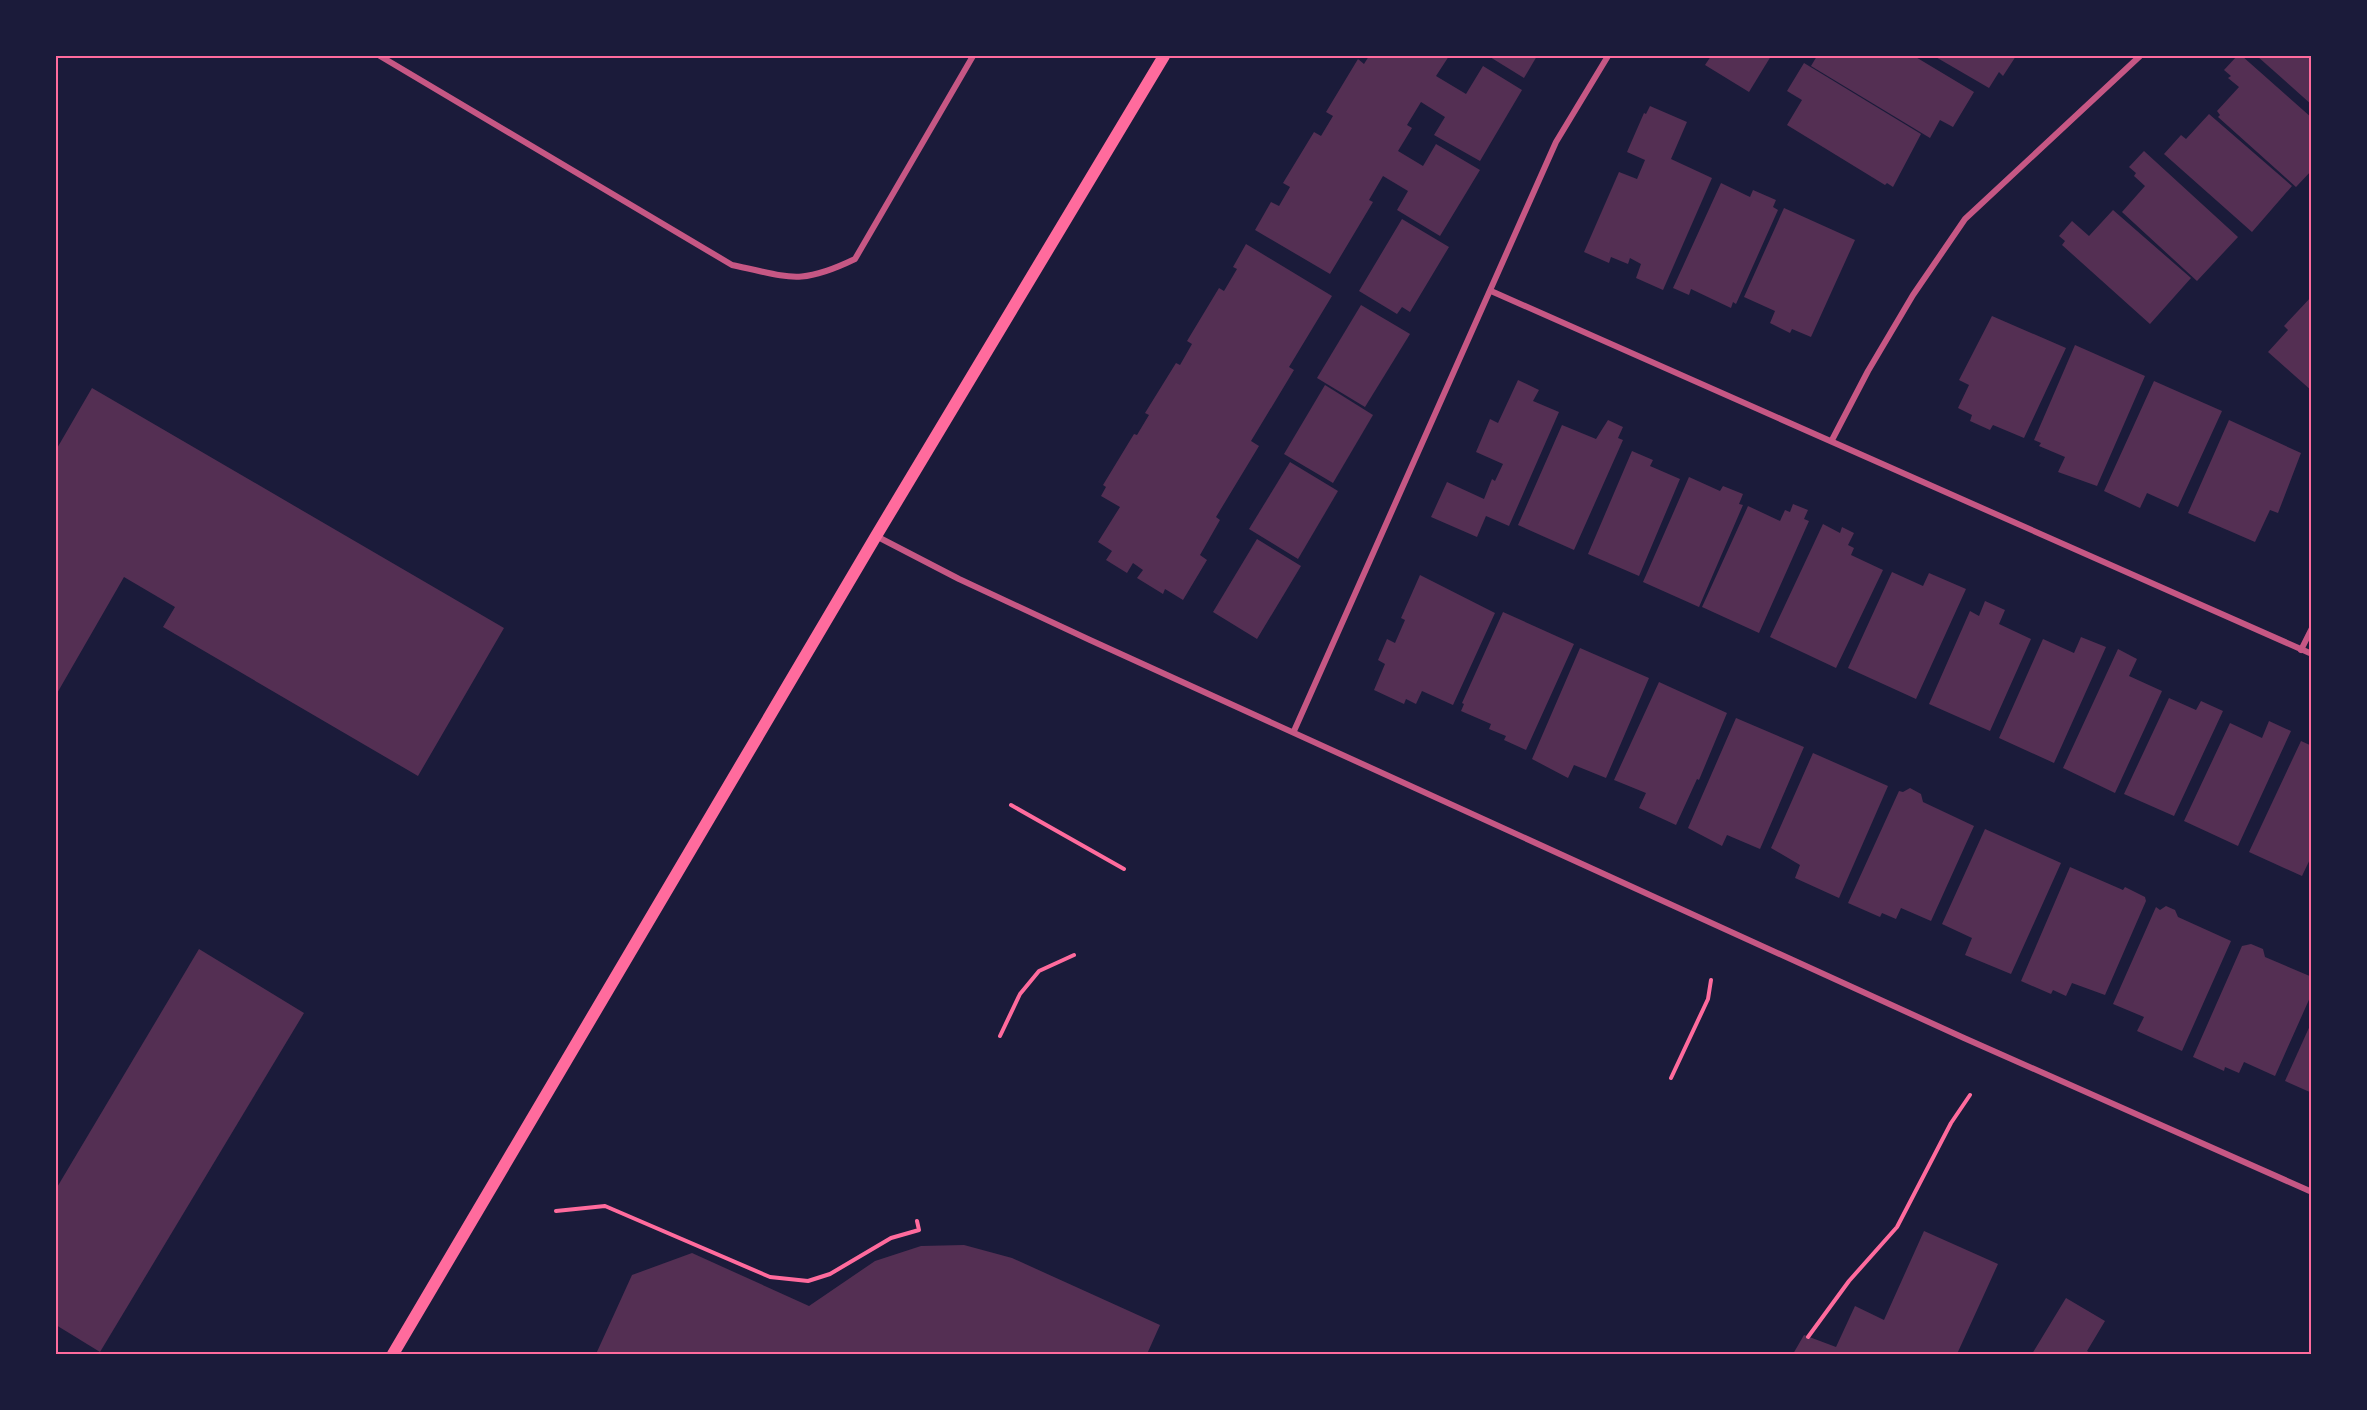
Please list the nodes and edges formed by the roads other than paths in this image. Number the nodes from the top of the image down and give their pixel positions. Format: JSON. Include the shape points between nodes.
{"nodes":[{"id":1,"x":380,"y":56,"type":"edge"},
{"id":2,"x":973,"y":56,"type":"edge"},
{"id":3,"x":1164,"y":56,"type":"edge"},
{"id":4,"x":1608,"y":56,"type":"edge"},
{"id":5,"x":2140,"y":56,"type":"edge"},
{"id":6,"x":1491,"y":291,"type":"junction"},
{"id":7,"x":1832,"y":440,"type":"junction"},
{"id":8,"x":876,"y":536,"type":"junction"},
{"id":9,"x":2312,"y":628,"type":"edge"},
{"id":10,"x":2301,"y":650,"type":"junction"},
{"id":11,"x":2312,"y":654,"type":"edge"},
{"id":12,"x":1294,"y":732,"type":"junction"},
{"id":13,"x":2312,"y":1192,"type":"edge"},
{"id":14,"x":393,"y":1354,"type":"edge"}],
"edges":[{"from":1,"to":2,"type":"street","via":[[732,265],[794,279],[825,274],[855,259]]},
{"from":3,"to":8,"type":"main road"},
{"from":4,"to":6,"type":"street","via":[[1556,142]]},
{"from":5,"to":7,"type":"street","via":[[1965,219],[1913,295]]},
{"from":6,"to":7,"type":"street"},
{"from":6,"to":12,"type":"street"},
{"from":7,"to":10,"type":"street"},
{"from":8,"to":12,"type":"street","via":[[959,579]]},
{"from":8,"to":14,"type":"main road"},
{"from":9,"to":10,"type":"street"},
{"from":10,"to":11,"type":"street"},
{"from":12,"to":13,"type":"street","via":[[1954,1034]]}]}
